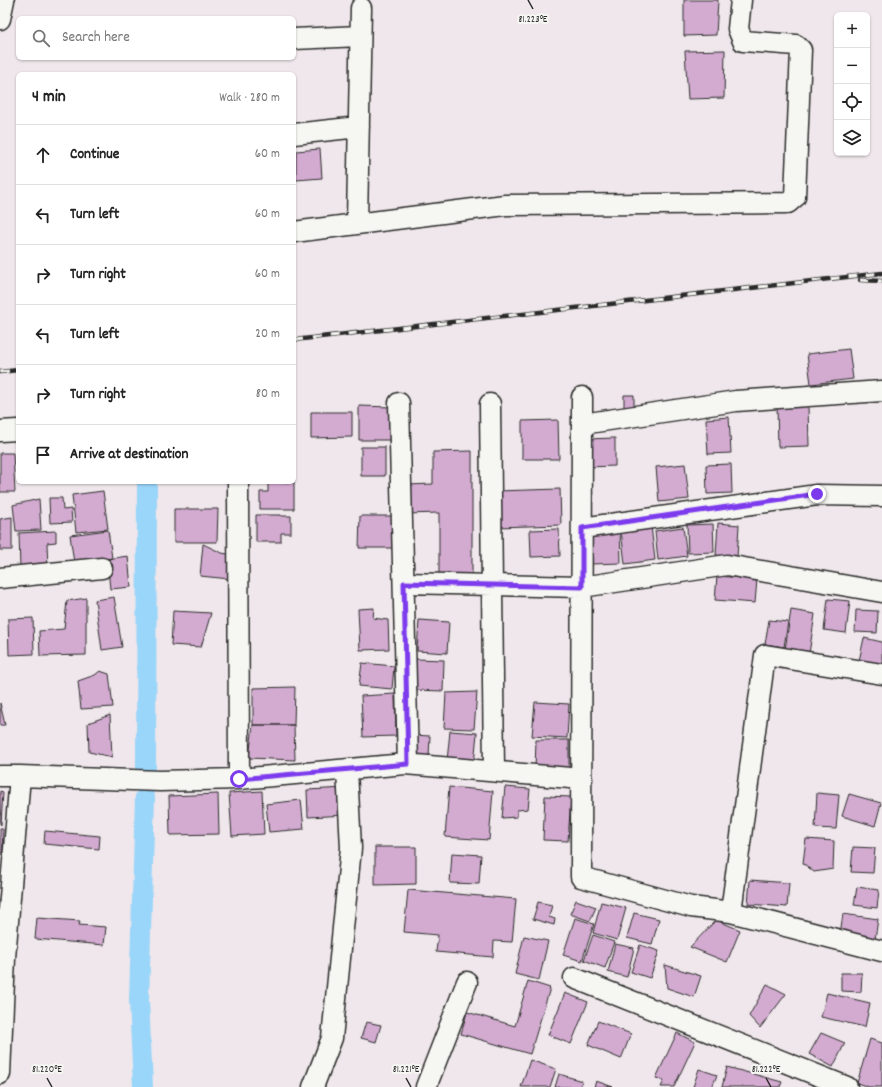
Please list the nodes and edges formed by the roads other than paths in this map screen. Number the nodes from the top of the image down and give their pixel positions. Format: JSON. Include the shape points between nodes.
{"nodes":[{"id":1,"x":4,"y":0,"type":"edge"},
{"id":2,"x":741,"y":0,"type":"edge"},
{"id":3,"x":361,"y":8,"type":"dead end"},
{"id":4,"x":0,"y":19,"type":"edge"},
{"id":5,"x":360,"y":36,"type":"junction"},
{"id":6,"x":296,"y":39,"type":"edge"},
{"id":7,"x":359,"y":127,"type":"junction"},
{"id":8,"x":296,"y":134,"type":"edge"},
{"id":9,"x":357,"y":223,"type":"junction"},
{"id":10,"x":296,"y":232,"type":"edge"},
{"id":11,"x":882,"y":392,"type":"edge"},
{"id":12,"x":582,"y":397,"type":"dead end"},
{"id":13,"x":399,"y":403,"type":"dead end"},
{"id":14,"x":490,"y":404,"type":"dead end"},
{"id":15,"x":582,"y":424,"type":"junction"},
{"id":16,"x":16,"y":430,"type":"edge"},
{"id":17,"x":0,"y":431,"type":"edge"},
{"id":18,"x":238,"y":484,"type":"edge"},
{"id":19,"x":882,"y":496,"type":"edge"},
{"id":20,"x":582,"y":528,"type":"junction"},
{"id":21,"x":102,"y":568,"type":"dead end"},
{"id":22,"x":0,"y":578,"type":"edge"},
{"id":23,"x":404,"y":583,"type":"junction"},
{"id":24,"x":492,"y":584,"type":"junction"},
{"id":25,"x":582,"y":587,"type":"junction"},
{"id":26,"x":882,"y":592,"type":"edge"},
{"id":27,"x":882,"y":674,"type":"edge"},
{"id":28,"x":408,"y":764,"type":"junction"},
{"id":29,"x":347,"y":770,"type":"junction"},
{"id":30,"x":494,"y":771,"type":"junction"},
{"id":31,"x":0,"y":776,"type":"edge"},
{"id":32,"x":20,"y":776,"type":"junction"},
{"id":33,"x":239,"y":779,"type":"junction"},
{"id":34,"x":582,"y":780,"type":"junction"},
{"id":35,"x":732,"y":912,"type":"junction"},
{"id":36,"x":882,"y":951,"type":"edge"},
{"id":37,"x":574,"y":978,"type":"dead end"},
{"id":38,"x":467,"y":982,"type":"dead end"},
{"id":39,"x":2,"y":997,"type":"edge"},
{"id":40,"x":0,"y":1074,"type":"edge"},
{"id":41,"x":312,"y":1087,"type":"edge"},
{"id":42,"x":426,"y":1087,"type":"edge"},
{"id":43,"x":847,"y":1087,"type":"edge"}],
"edges":[{"from":1,"to":4,"type":"street"},
{"from":2,"to":9,"type":"street","via":[[738,29],[743,41],[796,45],[801,50],[795,197],[788,203],[505,205]]},
{"from":3,"to":5,"type":"street"},
{"from":5,"to":6,"type":"street"},
{"from":5,"to":7,"type":"street"},
{"from":7,"to":8,"type":"street"},
{"from":7,"to":9,"type":"street"},
{"from":9,"to":10,"type":"street"},
{"from":11,"to":15,"type":"street","via":[[736,401]]},
{"from":12,"to":15,"type":"street"},
{"from":13,"to":23,"type":"street"},
{"from":14,"to":24,"type":"street"},
{"from":15,"to":20,"type":"street"},
{"from":16,"to":17,"type":"street"},
{"from":18,"to":33,"type":"street"},
{"from":19,"to":20,"type":"street","via":[[817,494]]},
{"from":20,"to":25,"type":"street"},
{"from":21,"to":22,"type":"street"},
{"from":23,"to":24,"type":"street"},
{"from":23,"to":28,"type":"street"},
{"from":24,"to":25,"type":"street"},
{"from":24,"to":30,"type":"street"},
{"from":25,"to":26,"type":"street","via":[[727,565]]},
{"from":25,"to":34,"type":"street"},
{"from":27,"to":35,"type":"street","via":[[765,655]]},
{"from":28,"to":29,"type":"street"},
{"from":28,"to":30,"type":"street"},
{"from":29,"to":33,"type":"street"},
{"from":29,"to":41,"type":"street","via":[[351,848],[332,1038]]},
{"from":30,"to":34,"type":"street"},
{"from":31,"to":32,"type":"street"},
{"from":32,"to":33,"type":"street","via":[[138,781]]},
{"from":32,"to":39,"type":"street"},
{"from":34,"to":35,"type":"street","via":[[581,877],[691,907]]},
{"from":35,"to":36,"type":"street"},
{"from":37,"to":43,"type":"street"},
{"from":38,"to":42,"type":"street"},
{"from":39,"to":40,"type":"street"}]}
